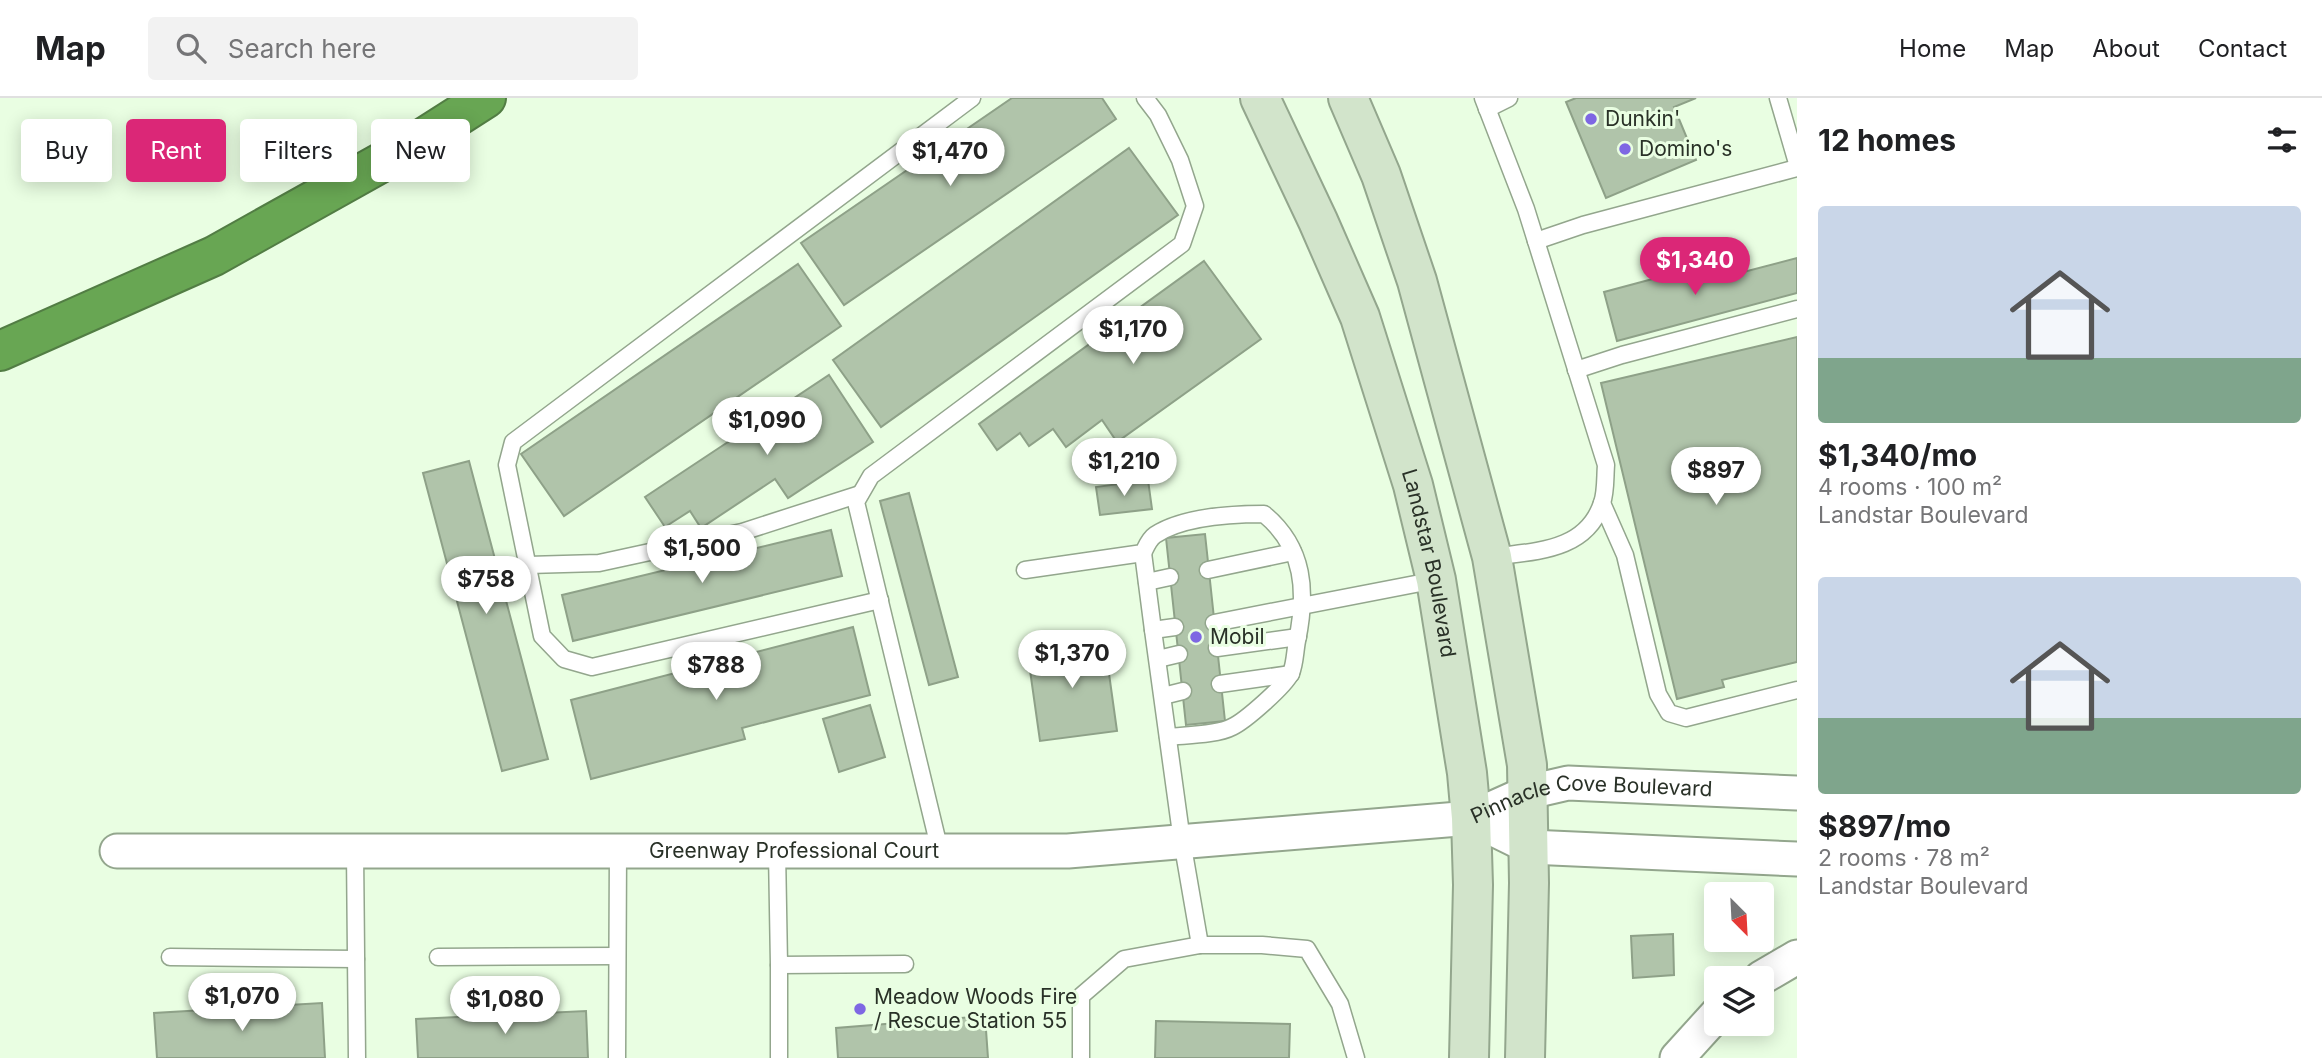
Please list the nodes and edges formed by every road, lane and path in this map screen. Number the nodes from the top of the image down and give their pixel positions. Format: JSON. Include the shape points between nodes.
{"nodes":[{"id":1,"x":486,"y":98,"type":"edge"},
{"id":2,"x":972,"y":98,"type":"edge"},
{"id":3,"x":1145,"y":98,"type":"edge"},
{"id":4,"x":1260,"y":98,"type":"edge"},
{"id":5,"x":1348,"y":98,"type":"edge"},
{"id":6,"x":1509,"y":98,"type":"edge"},
{"id":7,"x":1778,"y":98,"type":"edge"},
{"id":8,"x":1485,"y":104,"type":"edge"},
{"id":9,"x":1797,"y":163,"type":"edge"},
{"id":10,"x":1797,"y":169,"type":"edge"},
{"id":11,"x":1536,"y":241,"type":"junction"},
{"id":12,"x":1797,"y":309,"type":"edge"},
{"id":13,"x":0,"y":351,"type":"edge"},
{"id":14,"x":1576,"y":370,"type":"junction"},
{"id":15,"x":860,"y":494,"type":"junction"},
{"id":16,"x":1602,"y":503,"type":"junction"},
{"id":17,"x":1293,"y":552,"type":"junction"},
{"id":18,"x":1143,"y":553,"type":"junction"},
{"id":19,"x":1492,"y":557,"type":"junction"},
{"id":20,"x":528,"y":565,"type":"junction"},
{"id":21,"x":1025,"y":570,"type":"dead end"},
{"id":22,"x":1208,"y":570,"type":"dead end"},
{"id":23,"x":1170,"y":577,"type":"dead end"},
{"id":24,"x":1436,"y":580,"type":"junction"},
{"id":25,"x":1147,"y":582,"type":"junction"},
{"id":26,"x":880,"y":600,"type":"junction"},
{"id":27,"x":1304,"y":607,"type":"junction"},
{"id":28,"x":1214,"y":623,"type":"dead end"},
{"id":29,"x":1175,"y":627,"type":"dead end"},
{"id":30,"x":1153,"y":630,"type":"junction"},
{"id":31,"x":1298,"y":637,"type":"junction"},
{"id":32,"x":1217,"y":648,"type":"dead end"},
{"id":33,"x":1179,"y":654,"type":"dead end"},
{"id":34,"x":1158,"y":659,"type":"junction"},
{"id":35,"x":1291,"y":674,"type":"junction"},
{"id":36,"x":1220,"y":684,"type":"dead end"},
{"id":37,"x":1797,"y":690,"type":"edge"},
{"id":38,"x":1183,"y":691,"type":"dead end"},
{"id":39,"x":1163,"y":696,"type":"junction"},
{"id":40,"x":1168,"y":737,"type":"junction"},
{"id":41,"x":1529,"y":792,"type":"junction"},
{"id":42,"x":1797,"y":793,"type":"edge"},
{"id":43,"x":1471,"y":818,"type":"junction"},
{"id":44,"x":1182,"y":841,"type":"junction"},
{"id":45,"x":1530,"y":847,"type":"junction"},
{"id":46,"x":355,"y":850,"type":"junction"},
{"id":47,"x":117,"y":851,"type":"dead end"},
{"id":48,"x":618,"y":851,"type":"junction"},
{"id":49,"x":777,"y":851,"type":"junction"},
{"id":50,"x":940,"y":851,"type":"junction"},
{"id":51,"x":1797,"y":859,"type":"edge"},
{"id":52,"x":1200,"y":945,"type":"junction"},
{"id":53,"x":617,"y":956,"type":"junction"},
{"id":54,"x":170,"y":957,"type":"dead end"},
{"id":55,"x":438,"y":957,"type":"dead end"},
{"id":56,"x":1797,"y":957,"type":"edge"},
{"id":57,"x":356,"y":959,"type":"junction"},
{"id":58,"x":905,"y":964,"type":"dead end"},
{"id":59,"x":779,"y":965,"type":"junction"},
{"id":60,"x":1774,"y":970,"type":"edge"},
{"id":61,"x":1704,"y":1028,"type":"edge"},
{"id":62,"x":357,"y":1058,"type":"edge"},
{"id":63,"x":617,"y":1058,"type":"edge"},
{"id":64,"x":779,"y":1058,"type":"edge"},
{"id":65,"x":1081,"y":1058,"type":"edge"},
{"id":66,"x":1356,"y":1058,"type":"edge"},
{"id":67,"x":1469,"y":1058,"type":"edge"},
{"id":68,"x":1525,"y":1058,"type":"edge"},
{"id":69,"x":1677,"y":1058,"type":"edge"}],
"edges":[{"from":1,"to":13,"type":"highway","via":[[411,146],[214,256]]},
{"from":2,"to":20,"type":"lane","via":[[513,442],[507,466]]},
{"from":3,"to":15,"type":"lane","via":[[1180,160],[1195,206],[1182,244],[871,476]]},
{"from":4,"to":24,"type":"street","name":"Landstar Boulevard","via":[[1360,317],[1413,485]]},
{"from":5,"to":19,"type":"street","via":[[1381,175],[1417,281]]},
{"from":6,"to":8,"type":"lane"},
{"from":7,"to":9,"type":"lane"},
{"from":8,"to":11,"type":"lane"},
{"from":10,"to":11,"type":"lane"},
{"from":11,"to":14,"type":"lane"},
{"from":12,"to":14,"type":"lane"},
{"from":14,"to":16,"type":"lane","via":[[1606,465]]},
{"from":15,"to":20,"type":"lane","via":[[742,532],[599,563]]},
{"from":15,"to":26,"type":"lane","via":[[856,502]]},
{"from":16,"to":19,"type":"lane","via":[[1587,532],[1556,548]]},
{"from":16,"to":37,"type":"lane","via":[[1625,555],[1658,694],[1669,713],[1686,718]]},
{"from":17,"to":18,"type":"lane","via":[[1278,525],[1264,513],[1223,514],[1174,526],[1153,536]]},
{"from":17,"to":22,"type":"lane"},
{"from":17,"to":27,"type":"lane","via":[[1302,579]]},
{"from":18,"to":21,"type":"lane"},
{"from":18,"to":25,"type":"lane"},
{"from":19,"to":41,"type":"street"},
{"from":20,"to":26,"type":"lane","via":[[542,636],[564,660],[592,667]]},
{"from":23,"to":25,"type":"lane"},
{"from":24,"to":27,"type":"lane"},
{"from":24,"to":43,"type":"street","name":"Landstar Boulevard"},
{"from":25,"to":30,"type":"lane"},
{"from":26,"to":50,"type":"lane"},
{"from":27,"to":28,"type":"lane"},
{"from":27,"to":31,"type":"lane"},
{"from":29,"to":30,"type":"lane"},
{"from":30,"to":34,"type":"lane"},
{"from":31,"to":32,"type":"lane"},
{"from":31,"to":35,"type":"lane"},
{"from":33,"to":34,"type":"lane"},
{"from":34,"to":39,"type":"lane"},
{"from":35,"to":36,"type":"lane"},
{"from":35,"to":40,"type":"lane","via":[[1257,709],[1229,729]]},
{"from":38,"to":39,"type":"lane"},
{"from":39,"to":40,"type":"lane"},
{"from":40,"to":44,"type":"lane"},
{"from":41,"to":42,"type":"street","name":"Pinnacle Cove Boulevard","via":[[1569,783]]},
{"from":41,"to":43,"type":"street","name":"Pinnacle Cove Boulevard"},
{"from":41,"to":45,"type":"street"},
{"from":43,"to":44,"type":"street","name":"Greenway Professional Court"},
{"from":43,"to":45,"type":"street","name":"Pinnacle Cove Boulevard"},
{"from":43,"to":67,"type":"street","name":"Landstar Boulevard"},
{"from":44,"to":50,"type":"street","name":"Greenway Professional Court","via":[[1068,851]]},
{"from":44,"to":52,"type":"lane"},
{"from":45,"to":51,"type":"street","name":"Pinnacle Cove Boulevard"},
{"from":45,"to":68,"type":"street"},
{"from":46,"to":47,"type":"street","name":"Greenway Professional Court"},
{"from":46,"to":48,"type":"street","name":"Greenway Professional Court"},
{"from":46,"to":57,"type":"lane"},
{"from":48,"to":49,"type":"street","name":"Greenway Professional Court"},
{"from":48,"to":53,"type":"lane"},
{"from":49,"to":50,"type":"street","name":"Greenway Professional Court"},
{"from":49,"to":59,"type":"lane"},
{"from":52,"to":65,"type":"lane","via":[[1124,958],[1081,996]]},
{"from":52,"to":66,"type":"lane","via":[[1307,950],[1340,1004]]},
{"from":53,"to":55,"type":"lane"},
{"from":53,"to":63,"type":"lane"},
{"from":54,"to":57,"type":"lane"},
{"from":56,"to":60,"type":"street"},
{"from":57,"to":62,"type":"lane"},
{"from":58,"to":59,"type":"lane"},
{"from":59,"to":64,"type":"lane"},
{"from":61,"to":69,"type":"street"}]}
